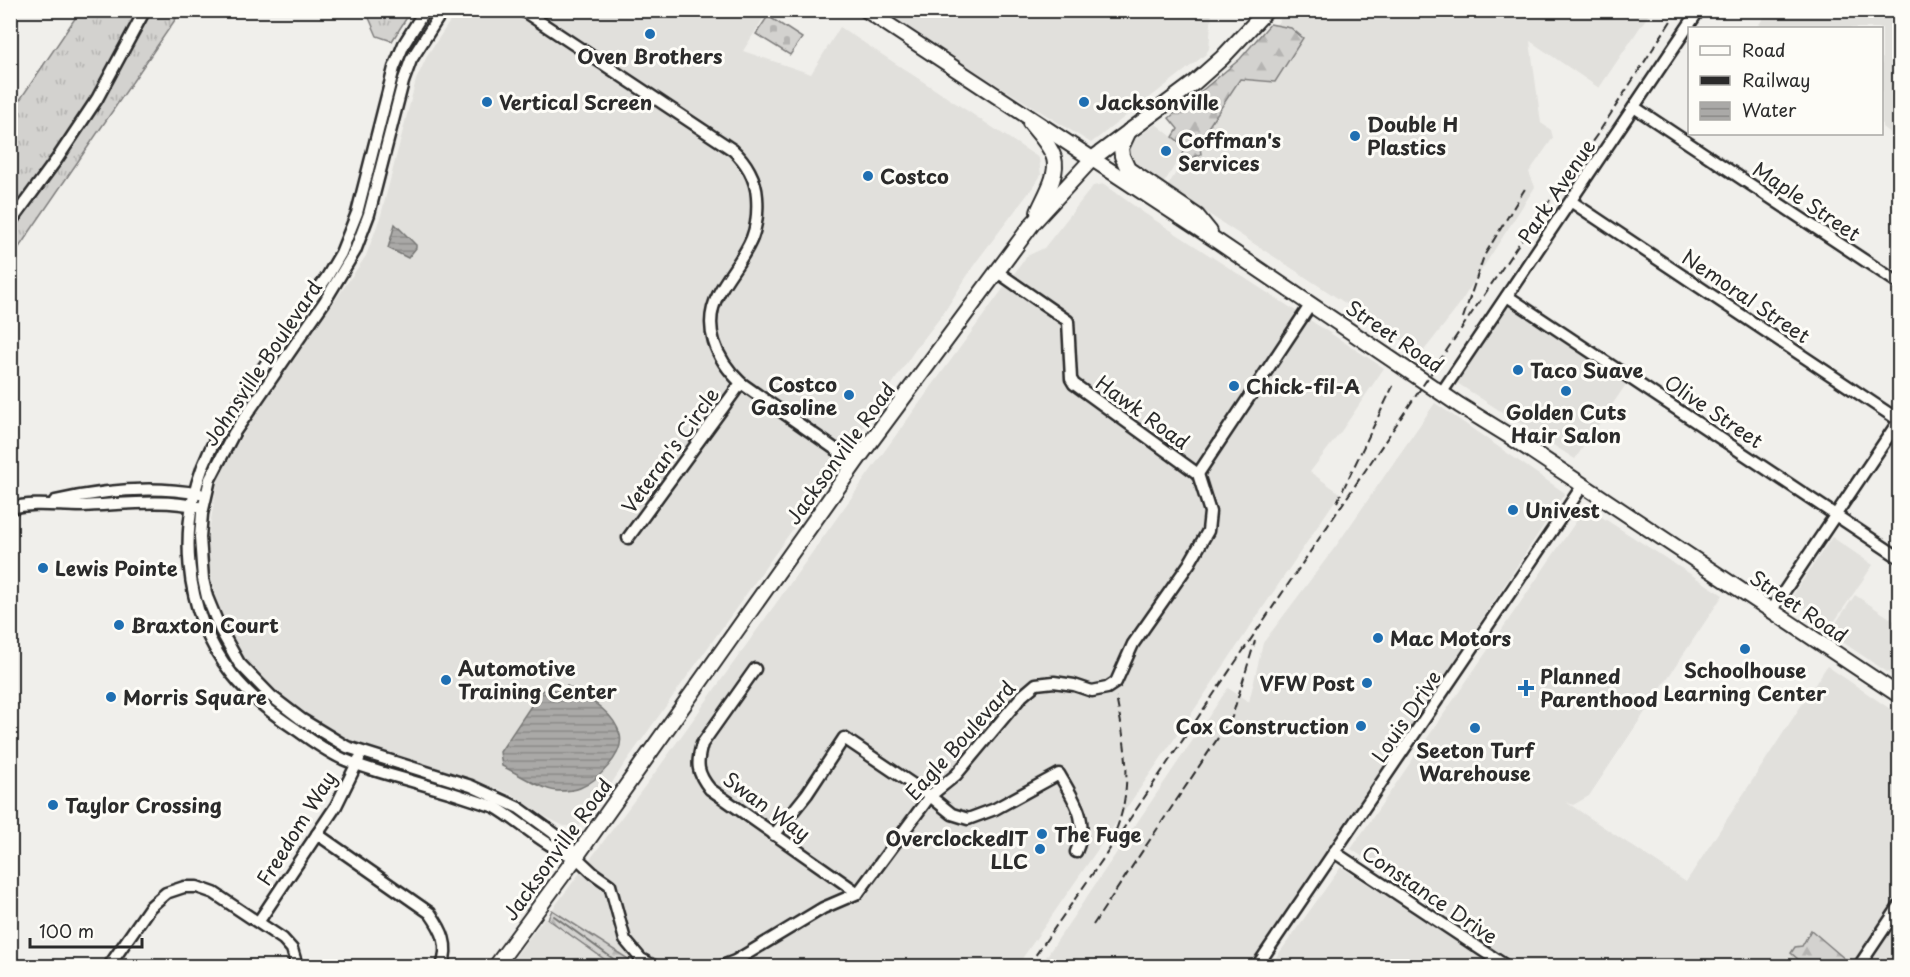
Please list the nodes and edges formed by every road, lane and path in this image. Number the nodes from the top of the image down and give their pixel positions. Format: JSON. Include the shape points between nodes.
{"nodes":[{"id":1,"x":145,"y":10,"type":"edge"},
{"id":2,"x":425,"y":10,"type":"edge"},
{"id":3,"x":443,"y":10,"type":"edge"},
{"id":4,"x":522,"y":10,"type":"edge"},
{"id":5,"x":866,"y":10,"type":"edge"},
{"id":6,"x":1267,"y":10,"type":"edge"},
{"id":7,"x":1699,"y":10,"type":"edge"},
{"id":8,"x":1634,"y":107,"type":"junction"},
{"id":9,"x":1023,"y":114,"type":"junction"},
{"id":10,"x":1130,"y":129,"type":"junction"},
{"id":11,"x":1092,"y":159,"type":"junction"},
{"id":12,"x":1572,"y":202,"type":"junction"},
{"id":13,"x":10,"y":223,"type":"edge"},
{"id":14,"x":1033,"y":223,"type":"junction"},
{"id":15,"x":1217,"y":241,"type":"junction"},
{"id":16,"x":996,"y":271,"type":"junction"},
{"id":17,"x":1899,"y":284,"type":"edge"},
{"id":18,"x":1507,"y":296,"type":"junction"},
{"id":19,"x":1311,"y":304,"type":"junction"},
{"id":20,"x":741,"y":383,"type":"junction"},
{"id":21,"x":1442,"y":392,"type":"junction"},
{"id":22,"x":1899,"y":420,"type":"edge"},
{"id":23,"x":855,"y":463,"type":"junction"},
{"id":24,"x":1198,"y":474,"type":"junction"},
{"id":25,"x":1583,"y":485,"type":"junction"},
{"id":26,"x":195,"y":493,"type":"junction"},
{"id":27,"x":207,"y":495,"type":"junction"},
{"id":28,"x":40,"y":504,"type":"junction"},
{"id":29,"x":192,"y":506,"type":"junction"},
{"id":30,"x":10,"y":508,"type":"edge"},
{"id":31,"x":203,"y":508,"type":"junction"},
{"id":32,"x":1836,"y":514,"type":"junction"},
{"id":33,"x":628,"y":538,"type":"dead end"},
{"id":34,"x":1899,"y":558,"type":"edge"},
{"id":35,"x":1771,"y":611,"type":"junction"},
{"id":36,"x":755,"y":669,"type":"dead end"},
{"id":37,"x":1899,"y":696,"type":"edge"},
{"id":38,"x":361,"y":753,"type":"junction"},
{"id":39,"x":356,"y":764,"type":"junction"},
{"id":40,"x":930,"y":796,"type":"junction"},
{"id":41,"x":318,"y":834,"type":"junction"},
{"id":42,"x":774,"y":834,"type":"junction"},
{"id":43,"x":1076,"y":852,"type":"dead end"},
{"id":44,"x":1334,"y":852,"type":"junction"},
{"id":45,"x":576,"y":857,"type":"junction"},
{"id":46,"x":858,"y":893,"type":"junction"},
{"id":47,"x":1899,"y":904,"type":"edge"},
{"id":48,"x":259,"y":921,"type":"junction"},
{"id":49,"x":112,"y":966,"type":"edge"},
{"id":50,"x":297,"y":966,"type":"edge"},
{"id":51,"x":442,"y":966,"type":"edge"},
{"id":52,"x":496,"y":966,"type":"edge"},
{"id":53,"x":654,"y":966,"type":"edge"},
{"id":54,"x":722,"y":966,"type":"edge"},
{"id":55,"x":1257,"y":966,"type":"edge"},
{"id":56,"x":1506,"y":966,"type":"edge"},
{"id":57,"x":1859,"y":966,"type":"edge"}],
"edges":[{"from":1,"to":13,"type":"street","via":[[97,99]]},
{"from":2,"to":26,"type":"street","name":"Johnsville Boulevard","via":[[394,68],[357,213],[341,253],[216,437]]},
{"from":3,"to":27,"type":"street","name":"Johnsville Boulevard","via":[[411,60],[369,214],[355,251],[326,301],[228,442],[210,479]]},
{"from":4,"to":20,"type":"street","via":[[733,150],[747,166],[757,191],[757,222],[749,244],[718,293],[712,320],[719,357]]},
{"from":5,"to":9,"type":"main road","name":"Street Road"},
{"from":6,"to":10,"type":"main road","name":"Jacksonville Road","via":[[1204,74]]},
{"from":7,"to":8,"type":"street","name":"Park Avenue"},
{"from":8,"to":12,"type":"street","name":"Park Avenue"},
{"from":8,"to":17,"type":"street","name":"Maple Street"},
{"from":9,"to":11,"type":"main road","name":"Street Road"},
{"from":9,"to":14,"type":"main road","via":[[1054,159],[1053,177]]},
{"from":10,"to":11,"type":"main road","name":"Jacksonville Road"},
{"from":10,"to":15,"type":"main road","via":[[1121,148],[1128,169],[1197,216]]},
{"from":11,"to":14,"type":"main road","name":"Jacksonville Road"},
{"from":11,"to":15,"type":"main road","name":"Street Road"},
{"from":12,"to":18,"type":"street","name":"Park Avenue"},
{"from":12,"to":22,"type":"street","name":"Nemoral Street"},
{"from":14,"to":16,"type":"main road","name":"Jacksonville Road"},
{"from":15,"to":19,"type":"main road","name":"Street Road"},
{"from":16,"to":23,"type":"main road","name":"Jacksonville Road"},
{"from":16,"to":24,"type":"street","name":"Hawk Road","via":[[1068,321],[1074,384]]},
{"from":18,"to":21,"type":"street","name":"Park Avenue"},
{"from":18,"to":32,"type":"street","name":"Olive Street"},
{"from":19,"to":21,"type":"main road","name":"Street Road"},
{"from":19,"to":24,"type":"street"},
{"from":20,"to":23,"type":"street"},
{"from":20,"to":33,"type":"street","name":"Veteran's Circle"},
{"from":21,"to":25,"type":"main road","name":"Street Road"},
{"from":22,"to":32,"type":"street"},
{"from":23,"to":45,"type":"main road","name":"Jacksonville Road"},
{"from":24,"to":40,"type":"street","name":"Eagle Boulevard","via":[[1210,512],[1209,531],[1133,644],[1116,682],[1092,691],[1054,682],[1036,684],[956,774]]},
{"from":25,"to":35,"type":"main road","name":"Street Road"},
{"from":25,"to":44,"type":"street","name":"Louis Drive"},
{"from":26,"to":27,"type":"street"},
{"from":26,"to":28,"type":"street","via":[[123,490]]},
{"from":26,"to":29,"type":"street","name":"Johnsville Boulevard"},
{"from":27,"to":31,"type":"street","name":"Johnsville Boulevard"},
{"from":28,"to":29,"type":"street"},
{"from":28,"to":30,"type":"street"},
{"from":29,"to":31,"type":"street"},
{"from":29,"to":39,"type":"street","name":"Johnsville Boulevard","via":[[188,550],[193,588],[205,627],[224,663],[271,712],[320,746]]},
{"from":31,"to":38,"type":"street","name":"Johnsville Boulevard","via":[[203,579],[212,613],[230,649],[256,682],[282,705],[325,735]]},
{"from":32,"to":34,"type":"street","name":"Olive Street"},
{"from":32,"to":35,"type":"street"},
{"from":35,"to":37,"type":"main road","name":"Street Road"},
{"from":36,"to":42,"type":"street","name":"Swan Way","via":[[702,744],[698,758],[700,777],[710,789]]},
{"from":38,"to":39,"type":"street","name":"Freedom Way"},
{"from":38,"to":45,"type":"street","name":"Johnsville Boulevard","via":[[471,786],[505,801],[566,842]]},
{"from":39,"to":41,"type":"street","name":"Freedom Way"},
{"from":39,"to":45,"type":"street","name":"Johnsville Boulevard","via":[[495,807],[560,852]]},
{"from":40,"to":42,"type":"street","via":[[844,738],[807,794]]},
{"from":40,"to":43,"type":"street","via":[[956,816],[968,819],[995,809],[1059,774],[1081,815],[1082,833]]},
{"from":40,"to":46,"type":"street","name":"Eagle Boulevard"},
{"from":41,"to":48,"type":"street","name":"Freedom Way"},
{"from":41,"to":51,"type":"street","via":[[430,912],[445,940]]},
{"from":42,"to":46,"type":"street","name":"Swan Way"},
{"from":44,"to":55,"type":"street","name":"Louis Drive"},
{"from":44,"to":56,"type":"street","name":"Constance Drive"},
{"from":45,"to":52,"type":"main road","name":"Jacksonville Road"},
{"from":45,"to":53,"type":"street","via":[[610,885],[625,940],[641,959]]},
{"from":46,"to":54,"type":"street","via":[[823,908]]},
{"from":47,"to":57,"type":"street"},
{"from":48,"to":49,"type":"street","via":[[204,889],[192,886],[171,891],[150,907]]},
{"from":48,"to":50,"type":"street","via":[[288,944]]}]}
